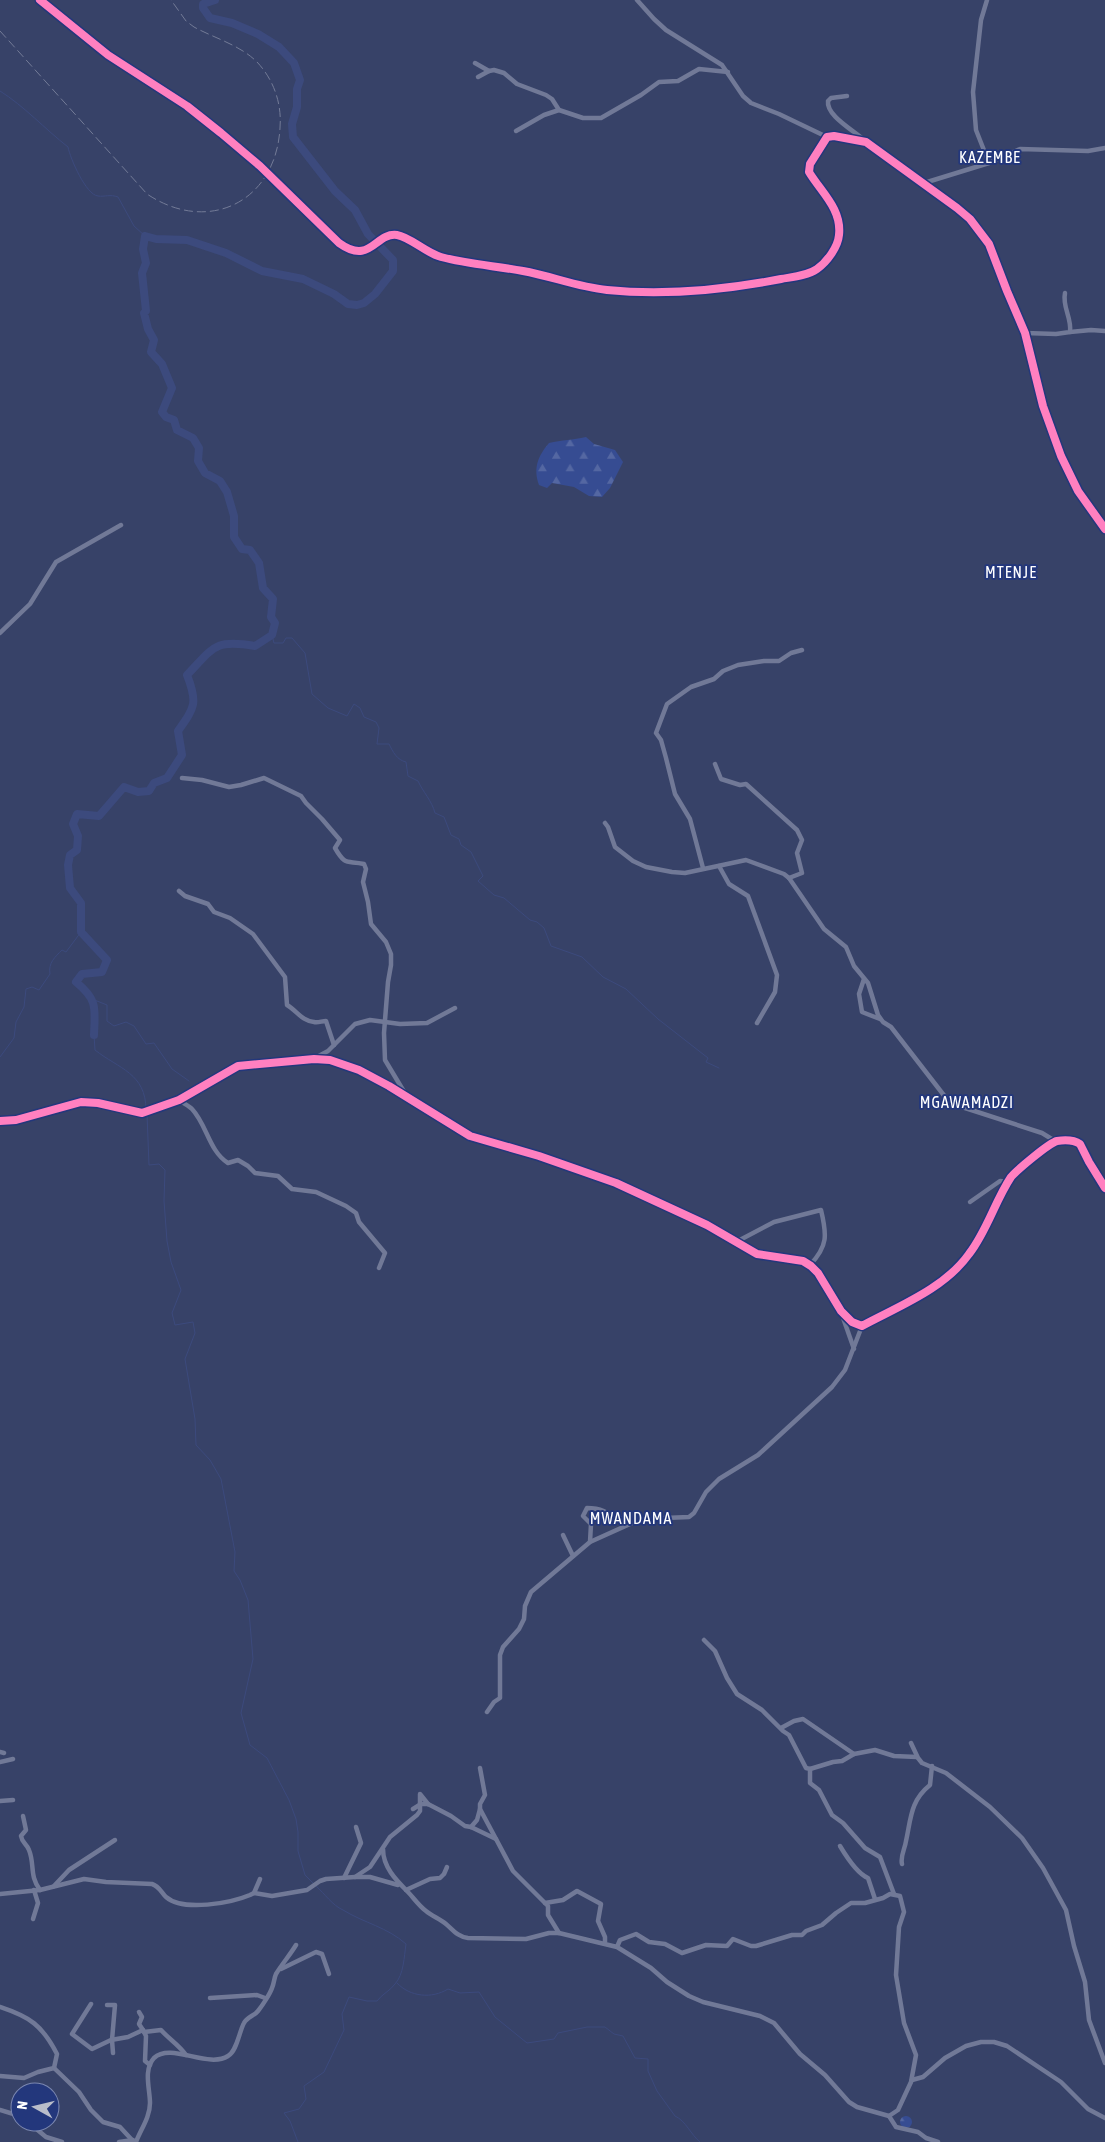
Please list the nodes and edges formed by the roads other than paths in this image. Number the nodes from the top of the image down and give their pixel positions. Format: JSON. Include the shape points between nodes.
{"nodes":[{"id":1,"x":40,"y":0,"type":"edge"},
{"id":2,"x":637,"y":0,"type":"edge"},
{"id":3,"x":987,"y":0,"type":"edge"},
{"id":4,"x":475,"y":63,"type":"dead end"},
{"id":5,"x":489,"y":72,"type":"junction"},
{"id":6,"x":728,"y":72,"type":"junction"},
{"id":7,"x":478,"y":78,"type":"dead end"},
{"id":8,"x":846,"y":96,"type":"dead end"},
{"id":9,"x":559,"y":110,"type":"junction"},
{"id":10,"x":516,"y":131,"type":"dead end"},
{"id":11,"x":827,"y":137,"type":"junction"},
{"id":12,"x":866,"y":142,"type":"junction"},
{"id":13,"x":1105,"y":148,"type":"edge"},
{"id":14,"x":989,"y":163,"type":"junction"},
{"id":15,"x":924,"y":183,"type":"junction"},
{"id":16,"x":381,"y":241,"type":"joint"},
{"id":17,"x":1065,"y":294,"type":"dead end"},
{"id":18,"x":1105,"y":331,"type":"edge"},
{"id":19,"x":1025,"y":332,"type":"junction"},
{"id":20,"x":1070,"y":332,"type":"junction"},
{"id":21,"x":121,"y":525,"type":"dead end"},
{"id":22,"x":1105,"y":529,"type":"edge"},
{"id":23,"x":0,"y":633,"type":"edge"},
{"id":24,"x":802,"y":650,"type":"dead end"},
{"id":25,"x":715,"y":764,"type":"dead end"},
{"id":26,"x":182,"y":778,"type":"dead end"},
{"id":27,"x":604,"y":823,"type":"dead end"},
{"id":28,"x":719,"y":866,"type":"junction"},
{"id":29,"x":703,"y":868,"type":"junction"},
{"id":30,"x":789,"y":878,"type":"junction"},
{"id":31,"x":179,"y":891,"type":"dead end"},
{"id":32,"x":864,"y":979,"type":"junction"},
{"id":33,"x":455,"y":1008,"type":"dead end"},
{"id":34,"x":880,"y":1019,"type":"junction"},
{"id":35,"x":385,"y":1022,"type":"junction"},
{"id":36,"x":757,"y":1023,"type":"dead end"},
{"id":37,"x":334,"y":1045,"type":"junction"},
{"id":38,"x":314,"y":1059,"type":"junction"},
{"id":39,"x":406,"y":1096,"type":"junction"},
{"id":40,"x":179,"y":1100,"type":"junction"},
{"id":41,"x":0,"y":1121,"type":"edge"},
{"id":42,"x":1056,"y":1141,"type":"junction"},
{"id":43,"x":1008,"y":1182,"type":"junction"},
{"id":44,"x":1105,"y":1188,"type":"edge"},
{"id":45,"x":970,"y":1202,"type":"dead end"},
{"id":46,"x":736,"y":1242,"type":"junction"},
{"id":47,"x":810,"y":1265,"type":"junction"},
{"id":48,"x":379,"y":1268,"type":"dead end"},
{"id":49,"x":841,"y":1311,"type":"junction"},
{"id":50,"x":862,"y":1326,"type":"junction"},
{"id":51,"x":854,"y":1349,"type":"junction"},
{"id":52,"x":640,"y":1519,"type":"junction"},
{"id":53,"x":563,"y":1536,"type":"dead end"},
{"id":54,"x":590,"y":1542,"type":"junction"},
{"id":55,"x":573,"y":1556,"type":"junction"},
{"id":56,"x":704,"y":1640,"type":"dead end"},
{"id":57,"x":487,"y":1712,"type":"dead end"},
{"id":58,"x":782,"y":1728,"type":"junction"},
{"id":59,"x":911,"y":1743,"type":"dead end"},
{"id":60,"x":854,"y":1754,"type":"junction"},
{"id":61,"x":917,"y":1757,"type":"junction"},
{"id":62,"x":13,"y":1759,"type":"dead end"},
{"id":63,"x":0,"y":1762,"type":"edge"},
{"id":64,"x":932,"y":1766,"type":"junction"},
{"id":65,"x":480,"y":1768,"type":"dead end"},
{"id":66,"x":810,"y":1769,"type":"junction"},
{"id":67,"x":0,"y":1800,"type":"edge"},
{"id":68,"x":13,"y":1800,"type":"dead end"},
{"id":69,"x":421,"y":1804,"type":"junction"},
{"id":70,"x":428,"y":1804,"type":"junction"},
{"id":71,"x":413,"y":1809,"type":"dead end"},
{"id":72,"x":480,"y":1809,"type":"junction"},
{"id":73,"x":23,"y":1816,"type":"dead end"},
{"id":74,"x":356,"y":1827,"type":"dead end"},
{"id":75,"x":471,"y":1827,"type":"junction"},
{"id":76,"x":496,"y":1839,"type":"junction"},
{"id":77,"x":115,"y":1840,"type":"dead end"},
{"id":78,"x":840,"y":1846,"type":"dead end"},
{"id":79,"x":383,"y":1849,"type":"junction"},
{"id":80,"x":902,"y":1864,"type":"dead end"},
{"id":81,"x":447,"y":1867,"type":"dead end"},
{"id":82,"x":355,"y":1877,"type":"junction"},
{"id":83,"x":344,"y":1878,"type":"junction"},
{"id":84,"x":260,"y":1880,"type":"dead end"},
{"id":85,"x":399,"y":1886,"type":"junction"},
{"id":86,"x":53,"y":1887,"type":"junction"},
{"id":87,"x":34,"y":1890,"type":"junction"},
{"id":88,"x":40,"y":1890,"type":"junction"},
{"id":89,"x":406,"y":1890,"type":"junction"},
{"id":90,"x":254,"y":1893,"type":"junction"},
{"id":91,"x":0,"y":1894,"type":"edge"},
{"id":92,"x":894,"y":1894,"type":"junction"},
{"id":93,"x":875,"y":1899,"type":"junction"},
{"id":94,"x":545,"y":1903,"type":"junction"},
{"id":95,"x":32,"y":1919,"type":"dead end"},
{"id":96,"x":559,"y":1933,"type":"junction"},
{"id":97,"x":605,"y":1942,"type":"junction"},
{"id":98,"x":296,"y":1945,"type":"dead end"},
{"id":99,"x":617,"y":1947,"type":"junction"},
{"id":100,"x":280,"y":1969,"type":"junction"},
{"id":101,"x":329,"y":1974,"type":"dead end"},
{"id":102,"x":210,"y":1998,"type":"dead end"},
{"id":103,"x":265,"y":1998,"type":"junction"},
{"id":104,"x":91,"y":2004,"type":"dead end"},
{"id":105,"x":107,"y":2005,"type":"dead end"},
{"id":106,"x":0,"y":2007,"type":"edge"},
{"id":107,"x":139,"y":2012,"type":"dead end"},
{"id":108,"x":143,"y":2031,"type":"junction"},
{"id":109,"x":112,"y":2040,"type":"junction"},
{"id":110,"x":113,"y":2053,"type":"dead end"},
{"id":111,"x":186,"y":2055,"type":"junction"},
{"id":112,"x":1105,"y":2063,"type":"edge"},
{"id":113,"x":150,"y":2065,"type":"junction"},
{"id":114,"x":54,"y":2068,"type":"junction"},
{"id":115,"x":0,"y":2076,"type":"edge"},
{"id":116,"x":912,"y":2080,"type":"junction"},
{"id":117,"x":889,"y":2116,"type":"junction"},
{"id":118,"x":1105,"y":2118,"type":"edge"},
{"id":119,"x":40,"y":2132,"type":"edge"},
{"id":120,"x":136,"y":2141,"type":"edge"},
{"id":121,"x":62,"y":2142,"type":"edge"},
{"id":122,"x":119,"y":2142,"type":"edge"},
{"id":123,"x":938,"y":2142,"type":"edge"}],
"edges":[{"from":1,"to":16,"type":"street","via":[[108,55],[187,106],[221,133],[344,247],[358,251]]},
{"from":2,"to":6,"type":"street","via":[[666,30]]},
{"from":3,"to":14,"type":"street","via":[[981,20],[973,92],[976,130]]},
{"from":4,"to":5,"type":"street"},
{"from":5,"to":7,"type":"street"},
{"from":5,"to":9,"type":"street","via":[[504,73],[518,84],[546,94]]},
{"from":6,"to":9,"type":"street","via":[[699,69],[678,81],[659,82],[601,118],[583,118]]},
{"from":6,"to":11,"type":"street","via":[[751,103]]},
{"from":8,"to":12,"type":"street","via":[[831,98],[829,110]]},
{"from":9,"to":10,"type":"street","via":[[544,114]]},
{"from":11,"to":12,"type":"street"},
{"from":11,"to":16,"type":"street","via":[[810,164],[809,172],[835,210],[839,236],[831,254],[820,266],[794,277],[675,293],[609,290],[440,257],[398,235]]},
{"from":12,"to":15,"type":"street"},
{"from":13,"to":14,"type":"street","via":[[1088,151],[1020,149]]},
{"from":14,"to":15,"type":"street"},
{"from":15,"to":19,"type":"street","via":[[970,219],[985,237]]},
{"from":17,"to":20,"type":"street","via":[[1063,302]]},
{"from":18,"to":20,"type":"street"},
{"from":19,"to":20,"type":"street"},
{"from":19,"to":22,"type":"street","via":[[1052,432],[1078,491]]},
{"from":21,"to":23,"type":"street","via":[[56,562],[30,604]]},
{"from":24,"to":29,"type":"street","via":[[779,661],[731,668],[714,679],[690,687],[663,709],[656,733],[661,740],[675,794],[690,819]]},
{"from":25,"to":30,"type":"street","via":[[720,779],[746,784],[797,830],[802,840],[797,853],[802,873]]},
{"from":26,"to":35,"type":"street","via":[[229,787],[264,778],[301,796],[340,840],[335,848],[344,860],[349,864],[364,864],[363,882],[371,924],[391,954]]},
{"from":27,"to":29,"type":"street","via":[[616,847],[634,861],[672,872],[685,873]]},
{"from":28,"to":29,"type":"street"},
{"from":28,"to":30,"type":"street","via":[[749,860]]},
{"from":28,"to":36,"type":"street","via":[[729,884],[748,896],[777,975],[775,992]]},
{"from":30,"to":32,"type":"street","via":[[824,929],[846,947]]},
{"from":31,"to":37,"type":"street","via":[[208,904],[214,912],[254,934],[285,977],[287,1005],[301,1018],[311,1022],[326,1021]]},
{"from":32,"to":34,"type":"street"},
{"from":32,"to":34,"type":"street","via":[[859,994],[862,1012]]},
{"from":33,"to":35,"type":"street","via":[[427,1023]]},
{"from":34,"to":42,"type":"street","via":[[896,1033],[946,1098],[962,1107],[1042,1133]]},
{"from":35,"to":37,"type":"street","via":[[370,1020],[356,1024]]},
{"from":35,"to":39,"type":"street","via":[[385,1060]]},
{"from":37,"to":38,"type":"street"},
{"from":38,"to":39,"type":"street","via":[[355,1068]]},
{"from":38,"to":40,"type":"street","via":[[238,1066]]},
{"from":39,"to":46,"type":"street","via":[[470,1136],[547,1158],[616,1183]]},
{"from":40,"to":41,"type":"street","via":[[147,1111],[81,1102],[16,1120]]},
{"from":40,"to":48,"type":"street","via":[[192,1109],[225,1162],[238,1160],[254,1173],[278,1176],[292,1188],[330,1197],[356,1213],[359,1222],[385,1253]]},
{"from":42,"to":43,"type":"street","via":[[1016,1170]]},
{"from":42,"to":44,"type":"street","via":[[1080,1144]]},
{"from":43,"to":45,"type":"street","via":[[1000,1181]]},
{"from":43,"to":50,"type":"street","via":[[977,1243],[954,1271],[918,1296]]},
{"from":46,"to":47,"type":"street","via":[[756,1254],[794,1258]]},
{"from":46,"to":47,"type":"street","via":[[774,1222],[821,1210],[824,1246]]},
{"from":47,"to":49,"type":"street"},
{"from":49,"to":50,"type":"street","via":[[852,1322]]},
{"from":49,"to":51,"type":"street"},
{"from":50,"to":51,"type":"street"},
{"from":51,"to":52,"type":"street","via":[[832,1388],[758,1455],[719,1479],[689,1517]]},
{"from":52,"to":54,"type":"street"},
{"from":52,"to":54,"type":"street","via":[[636,1514],[618,1520],[606,1511],[587,1508],[583,1516],[591,1524]]},
{"from":53,"to":55,"type":"street"},
{"from":54,"to":55,"type":"street"},
{"from":55,"to":57,"type":"street","via":[[531,1592],[524,1619],[500,1655],[500,1698]]},
{"from":56,"to":58,"type":"street","via":[[715,1651],[737,1694],[756,1705]]},
{"from":58,"to":60,"type":"street","via":[[803,1719]]},
{"from":58,"to":66,"type":"street","via":[[792,1738],[806,1768]]},
{"from":59,"to":61,"type":"street"},
{"from":60,"to":61,"type":"street","via":[[875,1750],[889,1756]]},
{"from":60,"to":66,"type":"street","via":[[842,1762]]},
{"from":61,"to":64,"type":"street","via":[[922,1763]]},
{"from":62,"to":63,"type":"street"},
{"from":64,"to":80,"type":"street","via":[[930,1785],[913,1806]]},
{"from":64,"to":112,"type":"street","via":[[957,1780],[990,1807],[1022,1838],[1043,1868],[1066,1910],[1085,1982],[1089,2020]]},
{"from":65,"to":72,"type":"street","via":[[486,1795]]},
{"from":66,"to":92,"type":"street","via":[[810,1783],[819,1790],[827,1810],[865,1848],[880,1857]]},
{"from":67,"to":68,"type":"street"},
{"from":69,"to":70,"type":"street"},
{"from":69,"to":70,"type":"street","via":[[420,1794]]},
{"from":69,"to":71,"type":"street"},
{"from":69,"to":79,"type":"street","via":[[417,1815],[390,1837]]},
{"from":70,"to":75,"type":"street"},
{"from":72,"to":75,"type":"street","via":[[478,1820]]},
{"from":72,"to":76,"type":"street"},
{"from":73,"to":88,"type":"street","via":[[26,1830],[21,1836],[22,1841],[29,1850],[34,1882]]},
{"from":74,"to":83,"type":"street","via":[[361,1843]]},
{"from":75,"to":76,"type":"street"},
{"from":76,"to":94,"type":"street","via":[[513,1871]]},
{"from":77,"to":86,"type":"street","via":[[69,1870]]},
{"from":78,"to":93,"type":"street","via":[[859,1874],[868,1878]]},
{"from":79,"to":82,"type":"street","via":[[370,1867]]},
{"from":79,"to":85,"type":"street"},
{"from":81,"to":89,"type":"street","via":[[440,1878]]},
{"from":82,"to":83,"type":"street"},
{"from":82,"to":85,"type":"street","via":[[370,1877]]},
{"from":83,"to":90,"type":"street","via":[[326,1879],[302,1891],[272,1896]]},
{"from":84,"to":90,"type":"street"},
{"from":85,"to":89,"type":"street"},
{"from":86,"to":88,"type":"street"},
{"from":86,"to":90,"type":"street","via":[[84,1879],[152,1884],[168,1898],[199,1906]]},
{"from":87,"to":88,"type":"street"},
{"from":87,"to":91,"type":"street"},
{"from":87,"to":95,"type":"street","via":[[38,1903]]},
{"from":89,"to":96,"type":"street","via":[[428,1913],[464,1938],[526,1939]]},
{"from":92,"to":93,"type":"street"},
{"from":92,"to":116,"type":"street","via":[[900,1896],[904,1912],[899,1927],[896,1975],[904,2023],[916,2055]]},
{"from":93,"to":99,"type":"street","via":[[851,1903],[822,1925],[802,1935],[756,1946],[733,1939],[727,1946],[706,1945],[682,1953],[636,1934],[620,1940]]},
{"from":94,"to":96,"type":"street"},
{"from":94,"to":97,"type":"street","via":[[563,1900],[577,1891],[598,1902],[602,1909],[598,1921]]},
{"from":96,"to":97,"type":"street"},
{"from":97,"to":99,"type":"street"},
{"from":98,"to":100,"type":"street"},
{"from":99,"to":117,"type":"street","via":[[689,1996],[774,2023],[848,2102]]},
{"from":100,"to":101,"type":"street","via":[[316,1952],[322,1954]]},
{"from":100,"to":103,"type":"street"},
{"from":102,"to":103,"type":"street","via":[[257,1995]]},
{"from":103,"to":111,"type":"street","via":[[258,2012],[244,2022],[230,2055],[220,2059]]},
{"from":104,"to":109,"type":"street","via":[[72,2034],[92,2050]]},
{"from":105,"to":109,"type":"street","via":[[114,2006]]},
{"from":106,"to":114,"type":"street","via":[[35,2022],[44,2031],[57,2054]]},
{"from":107,"to":108,"type":"street"},
{"from":108,"to":109,"type":"street"},
{"from":108,"to":111,"type":"street","via":[[161,2030]]},
{"from":108,"to":113,"type":"street","via":[[146,2036],[145,2061]]},
{"from":109,"to":110,"type":"street"},
{"from":111,"to":113,"type":"street","via":[[161,2054]]},
{"from":113,"to":120,"type":"street","via":[[150,2108]]},
{"from":114,"to":115,"type":"street","via":[[24,2078]]},
{"from":114,"to":120,"type":"street","via":[[103,2122],[120,2127]]},
{"from":116,"to":117,"type":"street","via":[[898,2110]]},
{"from":116,"to":118,"type":"street","via":[[923,2077],[945,2058],[966,2046],[994,2042],[1007,2046],[1061,2082],[1088,2109]]},
{"from":117,"to":123,"type":"street","via":[[896,2127],[918,2132]]},
{"from":119,"to":121,"type":"street"},
{"from":120,"to":122,"type":"street"}]}
